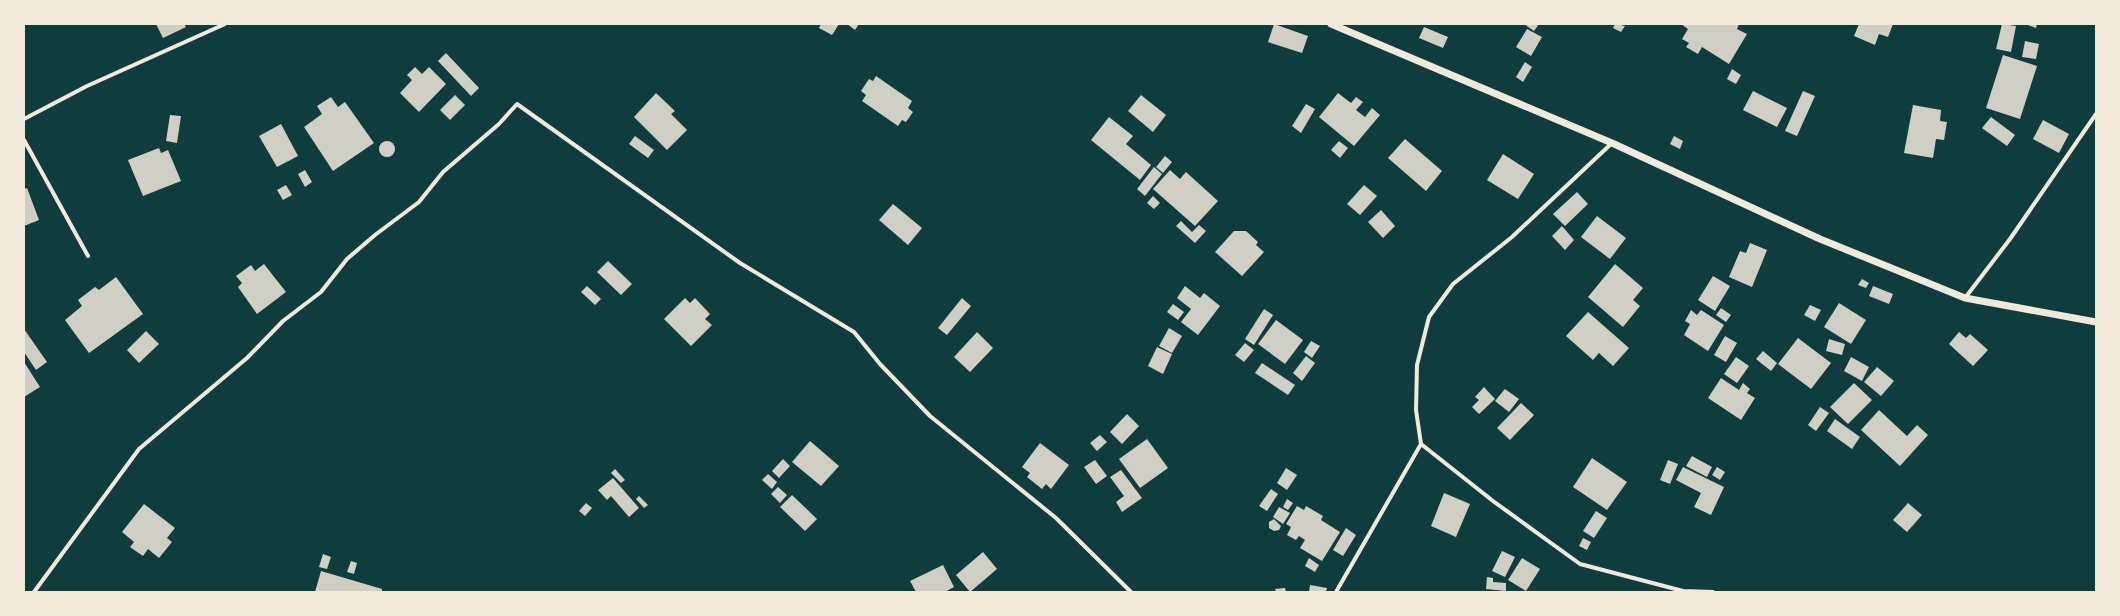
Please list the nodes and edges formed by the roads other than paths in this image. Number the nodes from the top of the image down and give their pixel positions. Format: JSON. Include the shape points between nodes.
{"nodes":[{"id":1,"x":225,"y":24,"type":"edge"},
{"id":2,"x":1331,"y":24,"type":"edge"},
{"id":3,"x":2096,"y":114,"type":"edge"},
{"id":4,"x":24,"y":119,"type":"edge"},
{"id":5,"x":24,"y":140,"type":"edge"},
{"id":6,"x":1612,"y":143,"type":"junction"},
{"id":7,"x":88,"y":256,"type":"dead end"},
{"id":8,"x":1965,"y":298,"type":"junction"},
{"id":9,"x":2096,"y":322,"type":"edge"},
{"id":10,"x":1421,"y":444,"type":"junction"},
{"id":11,"x":34,"y":592,"type":"edge"},
{"id":12,"x":1131,"y":592,"type":"edge"},
{"id":13,"x":1336,"y":592,"type":"edge"},
{"id":14,"x":1713,"y":592,"type":"edge"}],
"edges":[{"from":1,"to":4,"type":"street","via":[[87,86]]},
{"from":2,"to":6,"type":"street"},
{"from":3,"to":8,"type":"street"},
{"from":5,"to":7,"type":"street"},
{"from":6,"to":8,"type":"street","via":[[1820,239]]},
{"from":6,"to":10,"type":"street","via":[[1512,237],[1453,284],[1429,317],[1417,365],[1416,410]]},
{"from":8,"to":9,"type":"street"},
{"from":10,"to":13,"type":"street"},
{"from":10,"to":14,"type":"street","via":[[1493,501],[1580,564],[1683,591]]},
{"from":11,"to":12,"type":"street","via":[[140,448],[247,358],[283,321],[321,292],[347,259],[419,202],[443,172],[499,124],[517,104],[740,263],[854,332],[880,364],[930,416],[1056,518]]}]}
